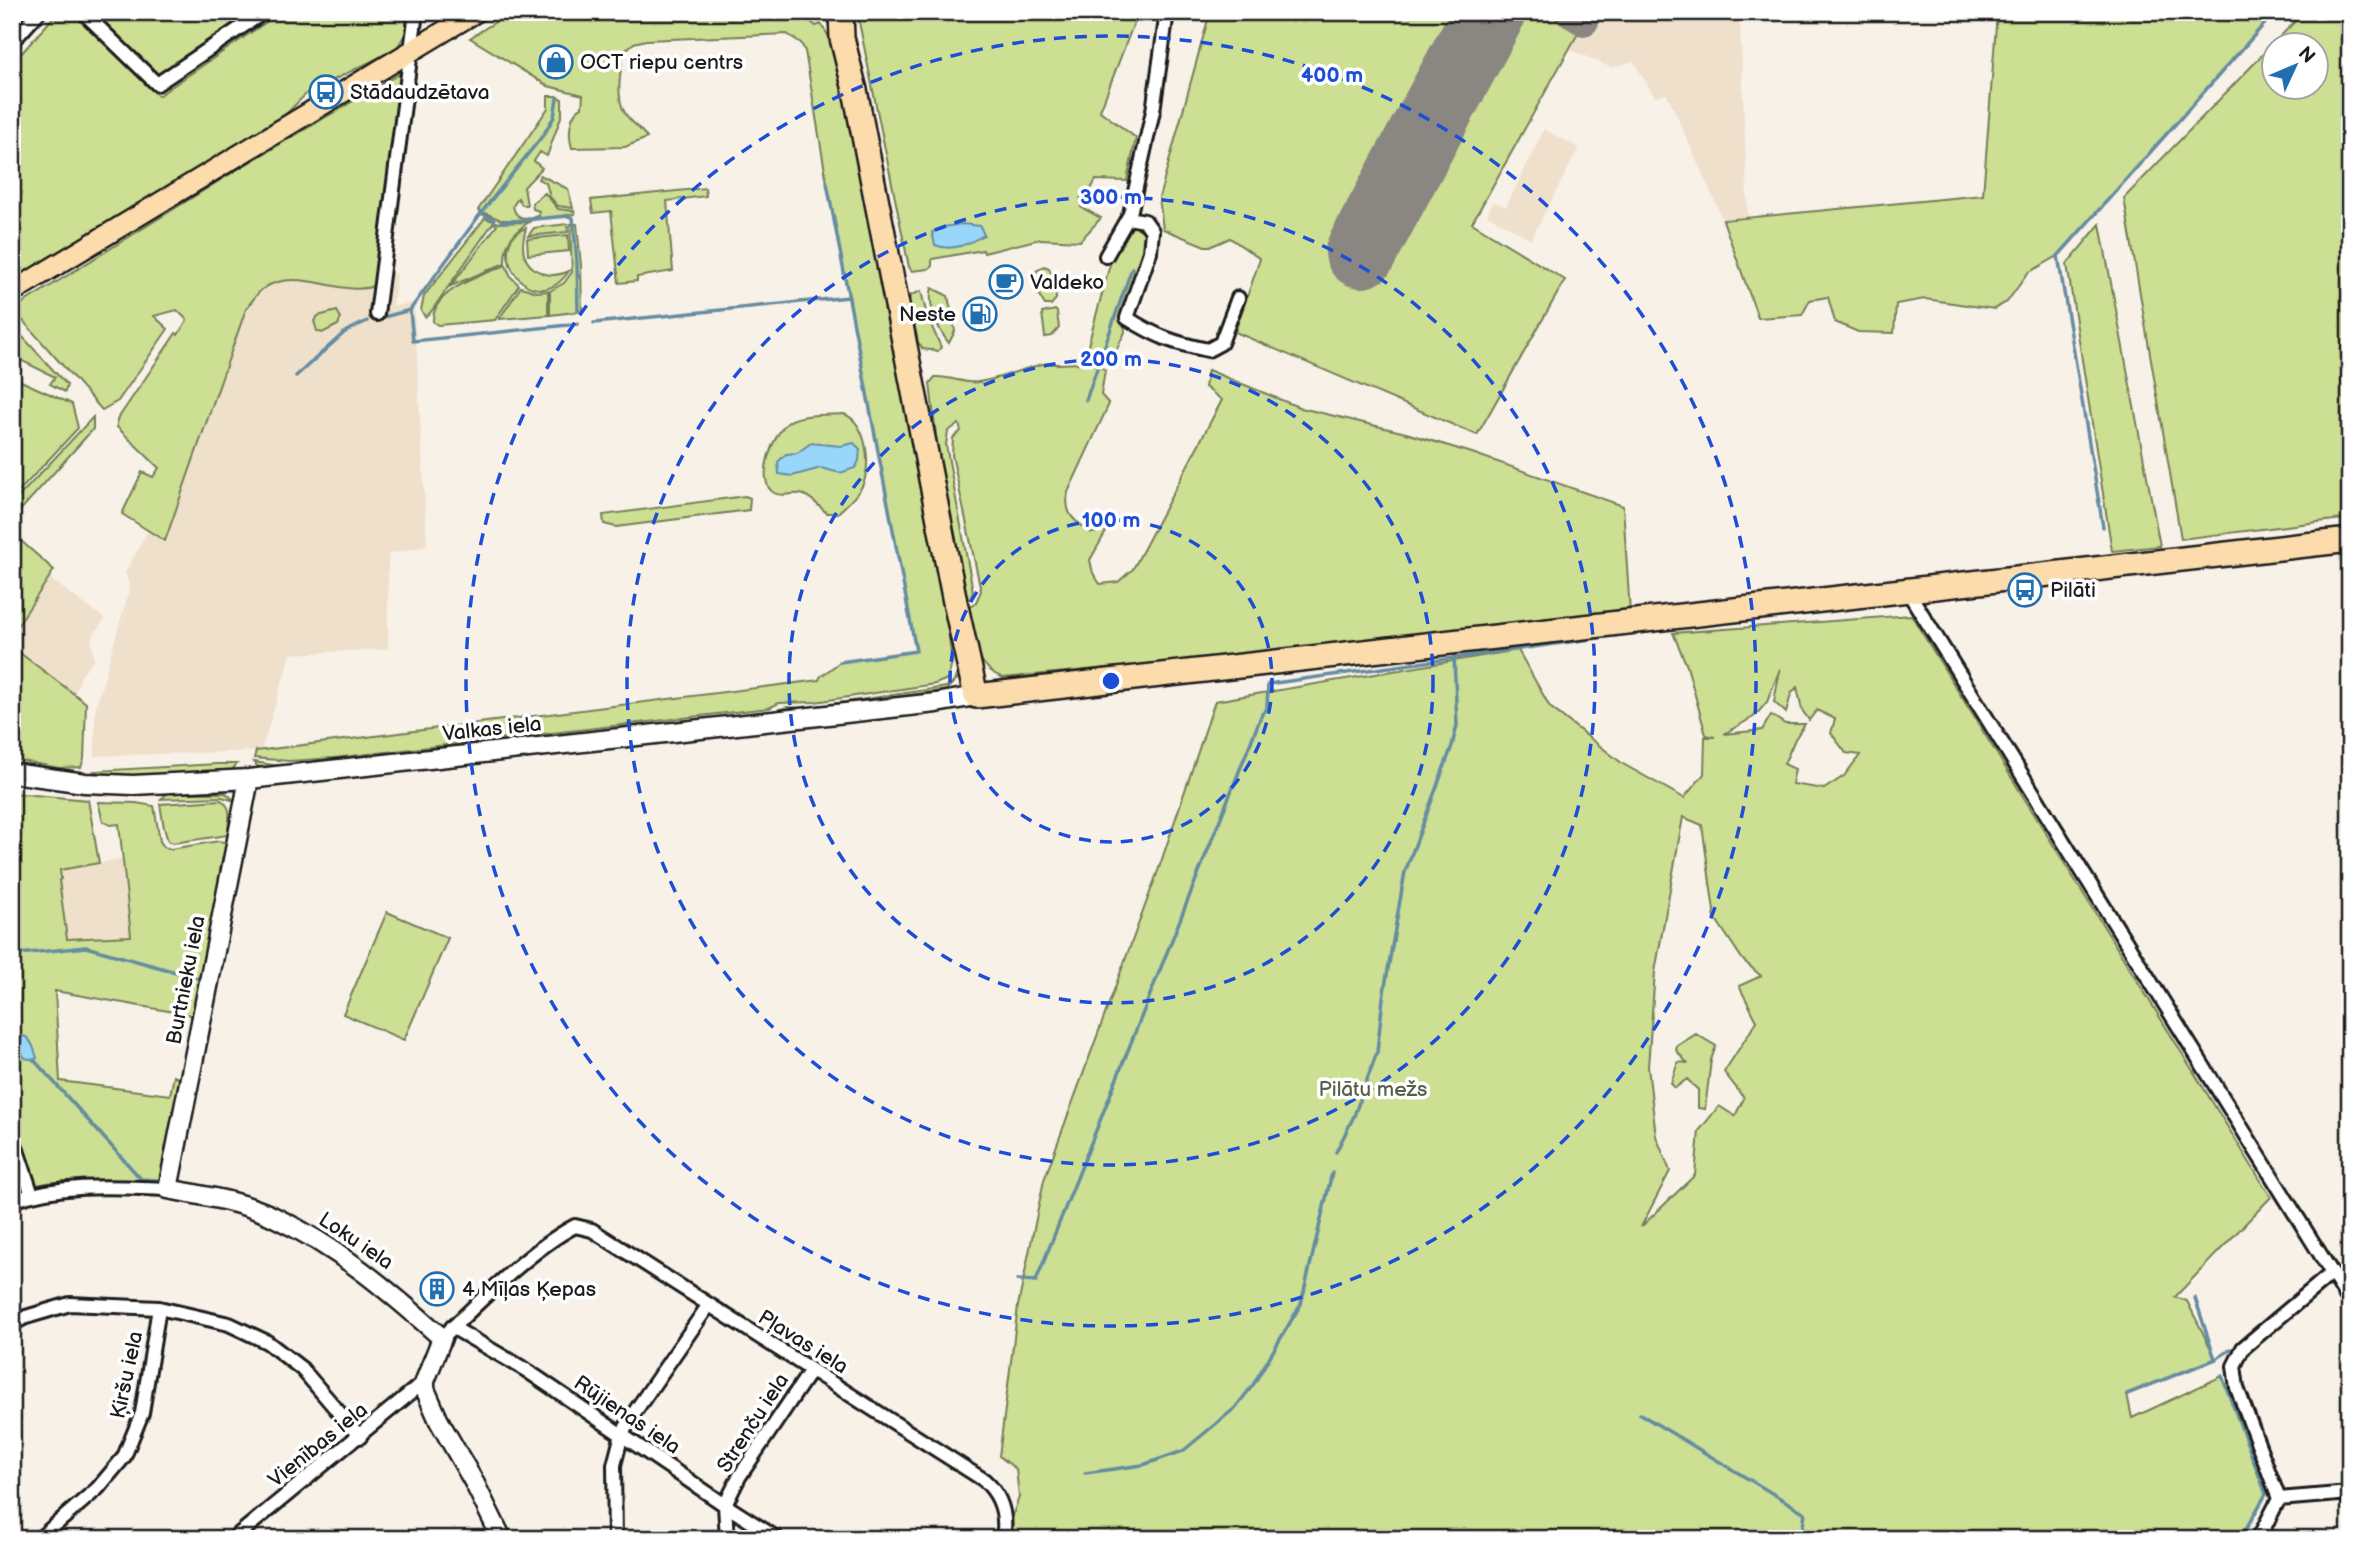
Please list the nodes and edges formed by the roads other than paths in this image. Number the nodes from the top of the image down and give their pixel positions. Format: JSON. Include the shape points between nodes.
{"nodes":[{"id":1,"x":39,"y":12,"type":"edge"},
{"id":2,"x":83,"y":12,"type":"edge"},
{"id":3,"x":264,"y":12,"type":"edge"},
{"id":4,"x":416,"y":12,"type":"edge"},
{"id":5,"x":476,"y":12,"type":"edge"},
{"id":6,"x":822,"y":12,"type":"edge"},
{"id":7,"x":841,"y":12,"type":"edge"},
{"id":8,"x":1167,"y":12,"type":"edge"},
{"id":9,"x":842,"y":38,"type":"junction"},
{"id":10,"x":12,"y":42,"type":"edge"},
{"id":11,"x":412,"y":50,"type":"junction"},
{"id":12,"x":1128,"y":218,"type":"junction"},
{"id":13,"x":1106,"y":256,"type":"dead end"},
{"id":14,"x":12,"y":292,"type":"edge"},
{"id":15,"x":1238,"y":298,"type":"dead end"},
{"id":16,"x":377,"y":314,"type":"dead end"},
{"id":17,"x":2350,"y":540,"type":"edge"},
{"id":18,"x":1907,"y":590,"type":"junction"},
{"id":19,"x":976,"y":696,"type":"junction"},
{"id":20,"x":12,"y":773,"type":"edge"},
{"id":21,"x":249,"y":779,"type":"junction"},
{"id":22,"x":12,"y":1135,"type":"edge"},
{"id":23,"x":168,"y":1189,"type":"junction"},
{"id":24,"x":32,"y":1195,"type":"junction"},
{"id":25,"x":12,"y":1201,"type":"edge"},
{"id":26,"x":2332,"y":1273,"type":"junction"},
{"id":27,"x":2350,"y":1302,"type":"edge"},
{"id":28,"x":708,"y":1306,"type":"junction"},
{"id":29,"x":159,"y":1308,"type":"junction"},
{"id":30,"x":12,"y":1324,"type":"edge"},
{"id":31,"x":447,"y":1333,"type":"junction"},
{"id":32,"x":811,"y":1370,"type":"junction"},
{"id":33,"x":425,"y":1381,"type":"junction"},
{"id":34,"x":622,"y":1434,"type":"junction"},
{"id":35,"x":360,"y":1437,"type":"junction"},
{"id":36,"x":2350,"y":1493,"type":"edge"},
{"id":37,"x":2279,"y":1499,"type":"junction"},
{"id":38,"x":725,"y":1505,"type":"junction"},
{"id":39,"x":39,"y":1539,"type":"edge"},
{"id":40,"x":233,"y":1539,"type":"edge"},
{"id":41,"x":502,"y":1539,"type":"edge"},
{"id":42,"x":615,"y":1539,"type":"edge"},
{"id":43,"x":727,"y":1539,"type":"edge"},
{"id":44,"x":778,"y":1539,"type":"edge"},
{"id":45,"x":1003,"y":1539,"type":"edge"},
{"id":46,"x":2258,"y":1539,"type":"edge"}],
"edges":[{"from":1,"to":10,"type":"street"},
{"from":2,"to":3,"type":"street","via":[[157,84]]},
{"from":4,"to":11,"type":"street"},
{"from":5,"to":11,"type":"main road"},
{"from":6,"to":9,"type":"highway"},
{"from":7,"to":9,"type":"highway"},
{"from":8,"to":12,"type":"street","via":[[1153,111]]},
{"from":9,"to":19,"type":"highway"},
{"from":11,"to":14,"type":"main road"},
{"from":11,"to":16,"type":"street"},
{"from":12,"to":13,"type":"street"},
{"from":12,"to":15,"type":"street","via":[[1145,221],[1152,232],[1150,252],[1127,318],[1174,343],[1208,350],[1221,343]]},
{"from":17,"to":18,"type":"highway"},
{"from":18,"to":19,"type":"highway"},
{"from":18,"to":26,"type":"street"},
{"from":19,"to":21,"type":"main road","name":"Valkas iela"},
{"from":20,"to":21,"type":"main road","name":"Valkas iela","via":[[132,785]]},
{"from":21,"to":23,"type":"main road","name":"Burtnieku iela"},
{"from":22,"to":24,"type":"street"},
{"from":23,"to":24,"type":"street","name":"Loku iela","via":[[95,1186]]},
{"from":23,"to":31,"type":"main road","name":"Loku iela","via":[[229,1201],[271,1216],[364,1270]]},
{"from":24,"to":25,"type":"street","name":"Loku iela"},
{"from":26,"to":27,"type":"street"},
{"from":26,"to":37,"type":"street","via":[[2243,1348],[2234,1366],[2236,1388]]},
{"from":28,"to":31,"type":"street","name":"Pļavas iela","via":[[592,1230],[575,1226],[519,1267]]},
{"from":28,"to":32,"type":"street","name":"Pļavas iela"},
{"from":28,"to":34,"type":"street"},
{"from":29,"to":30,"type":"street","via":[[70,1304]]},
{"from":29,"to":35,"type":"street","via":[[229,1324],[267,1342],[302,1369]]},
{"from":29,"to":39,"type":"street","name":"Ķiršu iela","via":[[142,1413],[124,1457],[99,1488]]},
{"from":31,"to":33,"type":"main road"},
{"from":31,"to":34,"type":"street","name":"Rūjienas iela","via":[[526,1370]]},
{"from":32,"to":38,"type":"street","name":"Strenču iela"},
{"from":32,"to":45,"type":"street","name":"Pļavas iela","via":[[984,1480],[1002,1503]]},
{"from":33,"to":35,"type":"street","name":"Vienības iela"},
{"from":33,"to":41,"type":"main road","via":[[439,1421]]},
{"from":34,"to":38,"type":"street","name":"Rūjienas iela"},
{"from":34,"to":42,"type":"street","via":[[614,1465]]},
{"from":35,"to":40,"type":"street","name":"Vienības iela"},
{"from":36,"to":37,"type":"street"},
{"from":37,"to":46,"type":"street"},
{"from":38,"to":43,"type":"street","name":"Strenču iela"},
{"from":38,"to":44,"type":"street","name":"Rūjienas iela"}]}
